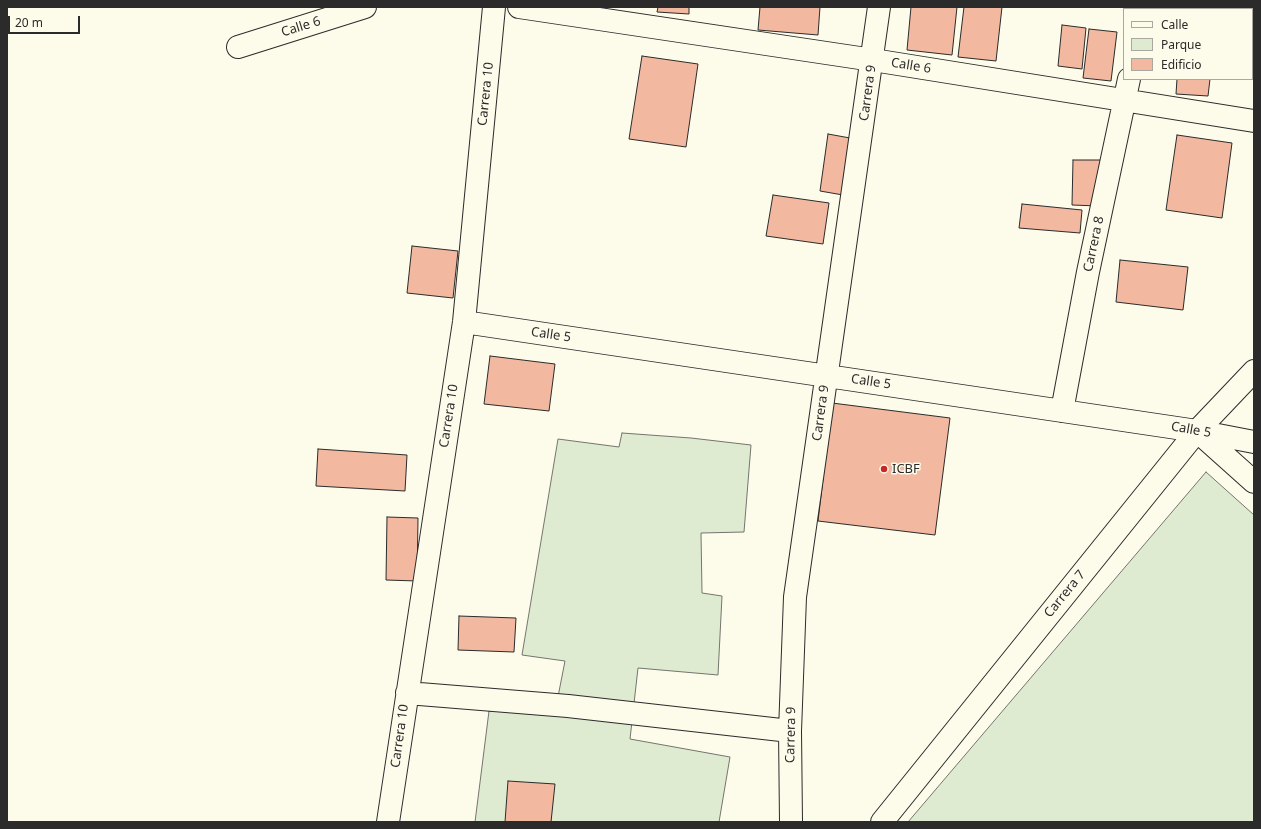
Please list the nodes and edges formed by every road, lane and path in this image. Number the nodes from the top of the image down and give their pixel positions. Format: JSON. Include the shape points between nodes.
{"nodes":[{"id":1,"x":365,"y":7,"type":"edge"},
{"id":2,"x":494,"y":7,"type":"edge"},
{"id":3,"x":519,"y":7,"type":"edge"},
{"id":4,"x":879,"y":7,"type":"edge"},
{"id":5,"x":238,"y":46,"type":"dead end"},
{"id":6,"x":873,"y":60,"type":"junction"},
{"id":7,"x":1126,"y":89,"type":"edge"},
{"id":8,"x":1254,"y":121,"type":"edge"},
{"id":9,"x":464,"y":322,"type":"junction"},
{"id":10,"x":1254,"y":371,"type":"edge"},
{"id":11,"x":826,"y":376,"type":"junction"},
{"id":12,"x":1062,"y":411,"type":"junction"},
{"id":13,"x":1197,"y":431,"type":"junction"},
{"id":14,"x":1254,"y":442,"type":"edge"},
{"id":15,"x":1254,"y":482,"type":"edge"},
{"id":16,"x":406,"y":693,"type":"junction"},
{"id":17,"x":790,"y":732,"type":"junction"},
{"id":18,"x":388,"y":822,"type":"edge"},
{"id":19,"x":790,"y":822,"type":"edge"},
{"id":20,"x":882,"y":822,"type":"edge"}],
"edges":[{"from":1,"to":5,"type":"street","name":"Calle 6"},
{"from":2,"to":9,"type":"street","name":"Carrera 10"},
{"from":3,"to":6,"type":"street","name":"Calle 6"},
{"from":4,"to":6,"type":"street","name":"Carrera 9"},
{"from":6,"to":7,"type":"street","name":"Calle 6"},
{"from":6,"to":11,"type":"street","name":"Carrera 9"},
{"from":7,"to":8,"type":"street","name":"Calle 6"},
{"from":7,"to":12,"type":"street","name":"Carrera 8"},
{"from":9,"to":11,"type":"street","name":"Calle 5"},
{"from":9,"to":16,"type":"street","name":"Carrera 10"},
{"from":10,"to":13,"type":"street","name":"Carrera 7"},
{"from":11,"to":12,"type":"street","name":"Calle 5"},
{"from":11,"to":17,"type":"street","name":"Carrera 9","via":[[795,597]]},
{"from":12,"to":13,"type":"street","name":"Calle 5"},
{"from":13,"to":14,"type":"street","name":"Calle 5"},
{"from":13,"to":15,"type":"street"},
{"from":13,"to":20,"type":"street","name":"Carrera 7"},
{"from":16,"to":17,"type":"street","via":[[568,706]]},
{"from":16,"to":18,"type":"street","name":"Carrera 10"},
{"from":17,"to":19,"type":"street","name":"Carrera 9"}]}
